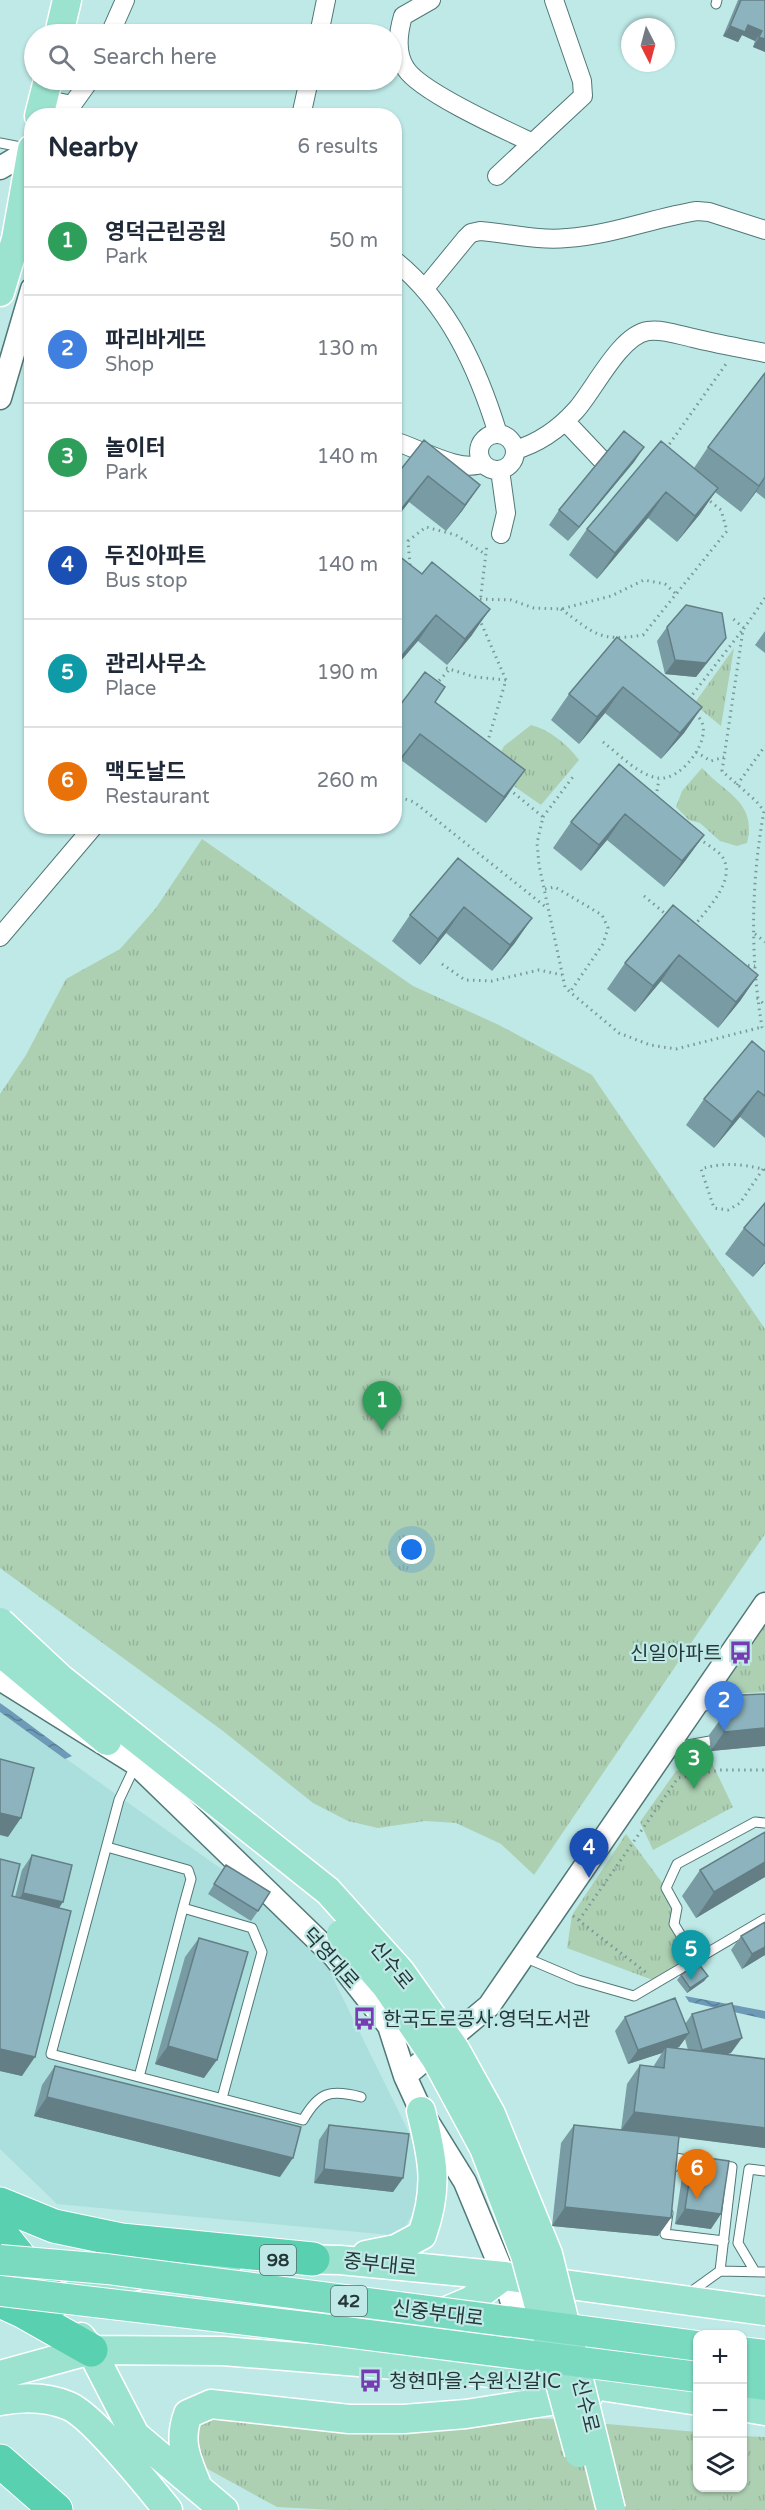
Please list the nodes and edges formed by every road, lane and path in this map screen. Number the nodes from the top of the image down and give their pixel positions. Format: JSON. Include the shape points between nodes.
{"nodes":[{"id":1,"x":67,"y":0,"type":"edge"},
{"id":2,"x":125,"y":0,"type":"edge"},
{"id":3,"x":327,"y":0,"type":"edge"},
{"id":4,"x":431,"y":0,"type":"edge"},
{"id":5,"x":554,"y":0,"type":"edge"},
{"id":6,"x":61,"y":24,"type":"edge"},
{"id":7,"x":114,"y":24,"type":"edge"},
{"id":8,"x":321,"y":24,"type":"edge"},
{"id":9,"x":401,"y":24,"type":"edge"},
{"id":10,"x":402,"y":57,"type":"edge"},
{"id":11,"x":84,"y":90,"type":"edge"},
{"id":12,"x":307,"y":90,"type":"edge"},
{"id":13,"x":44,"y":98,"type":"edge"},
{"id":14,"x":67,"y":108,"type":"edge"},
{"id":15,"x":73,"y":108,"type":"edge"},
{"id":16,"x":303,"y":108,"type":"edge"},
{"id":17,"x":0,"y":143,"type":"edge"},
{"id":18,"x":533,"y":143,"type":"junction"},
{"id":19,"x":24,"y":148,"type":"edge"},
{"id":20,"x":24,"y":154,"type":"edge"},
{"id":21,"x":0,"y":168,"type":"edge"},
{"id":22,"x":24,"y":168,"type":"edge"},
{"id":23,"x":497,"y":177,"type":"dead end"},
{"id":24,"x":24,"y":194,"type":"edge"},
{"id":25,"x":0,"y":224,"type":"edge"},
{"id":26,"x":765,"y":230,"type":"edge"},
{"id":27,"x":402,"y":267,"type":"edge"},
{"id":28,"x":425,"y":288,"type":"junction"},
{"id":29,"x":0,"y":292,"type":"edge"},
{"id":30,"x":24,"y":316,"type":"edge"},
{"id":31,"x":737,"y":348,"type":"junction"},
{"id":32,"x":765,"y":353,"type":"edge"},
{"id":33,"x":0,"y":398,"type":"edge"},
{"id":34,"x":565,"y":422,"type":"junction"},
{"id":35,"x":498,"y":434,"type":"junction"},
{"id":36,"x":402,"y":444,"type":"edge"},
{"id":37,"x":515,"y":450,"type":"junction"},
{"id":38,"x":662,"y":455,"type":"edge"},
{"id":39,"x":601,"y":459,"type":"edge"},
{"id":40,"x":491,"y":466,"type":"junction"},
{"id":41,"x":704,"y":497,"type":"edge"},
{"id":42,"x":501,"y":534,"type":"joint"},
{"id":43,"x":485,"y":554,"type":"junction"},
{"id":44,"x":416,"y":571,"type":"edge"},
{"id":45,"x":676,"y":594,"type":"junction"},
{"id":46,"x":765,"y":598,"type":"edge"},
{"id":47,"x":480,"y":599,"type":"junction"},
{"id":48,"x":479,"y":608,"type":"edge"},
{"id":49,"x":561,"y":609,"type":"junction"},
{"id":50,"x":478,"y":616,"type":"edge"},
{"id":51,"x":732,"y":618,"type":"dead end"},
{"id":52,"x":744,"y":628,"type":"junction"},
{"id":53,"x":506,"y":680,"type":"junction"},
{"id":54,"x":432,"y":692,"type":"edge"},
{"id":55,"x":685,"y":705,"type":"edge"},
{"id":56,"x":693,"y":712,"type":"edge"},
{"id":57,"x":603,"y":742,"type":"dead end"},
{"id":58,"x":765,"y":746,"type":"edge"},
{"id":59,"x":486,"y":750,"type":"edge"},
{"id":60,"x":696,"y":752,"type":"junction"},
{"id":61,"x":724,"y":757,"type":"junction"},
{"id":62,"x":575,"y":774,"type":"dead end"},
{"id":63,"x":659,"y":779,"type":"junction"},
{"id":64,"x":737,"y":785,"type":"junction"},
{"id":65,"x":509,"y":788,"type":"edge"},
{"id":66,"x":402,"y":800,"type":"edge"},
{"id":67,"x":655,"y":802,"type":"edge"},
{"id":68,"x":543,"y":817,"type":"junction"},
{"id":69,"x":87,"y":834,"type":"edge"},
{"id":70,"x":694,"y":835,"type":"edge"},
{"id":71,"x":545,"y":889,"type":"junction"},
{"id":72,"x":644,"y":896,"type":"dead end"},
{"id":73,"x":549,"y":909,"type":"junction"},
{"id":74,"x":672,"y":918,"type":"edge"},
{"id":75,"x":690,"y":933,"type":"edge"},
{"id":76,"x":755,"y":934,"type":"junction"},
{"id":77,"x":0,"y":937,"type":"edge"},
{"id":78,"x":765,"y":942,"type":"edge"},
{"id":79,"x":442,"y":964,"type":"dead end"},
{"id":80,"x":738,"y":964,"type":"edge"},
{"id":81,"x":755,"y":966,"type":"junction"},
{"id":82,"x":562,"y":975,"type":"junction"},
{"id":83,"x":570,"y":992,"type":"junction"},
{"id":84,"x":757,"y":998,"type":"junction"},
{"id":85,"x":765,"y":1005,"type":"edge"},
{"id":86,"x":762,"y":1027,"type":"junction"},
{"id":87,"x":765,"y":1031,"type":"edge"},
{"id":88,"x":764,"y":1170,"type":"edge"},
{"id":89,"x":765,"y":1604,"type":"edge"},
{"id":90,"x":0,"y":1622,"type":"edge"},
{"id":91,"x":0,"y":1652,"type":"edge"},
{"id":92,"x":0,"y":1679,"type":"edge"},
{"id":93,"x":765,"y":1704,"type":"edge"},
{"id":94,"x":693,"y":1706,"type":"junction"},
{"id":95,"x":710,"y":1741,"type":"dead end"},
{"id":96,"x":664,"y":1749,"type":"junction"},
{"id":97,"x":136,"y":1764,"type":"junction"},
{"id":98,"x":765,"y":1770,"type":"edge"},
{"id":99,"x":765,"y":1823,"type":"edge"},
{"id":100,"x":106,"y":1847,"type":"junction"},
{"id":101,"x":183,"y":1908,"type":"junction"},
{"id":102,"x":566,"y":1912,"type":"dead end"},
{"id":103,"x":765,"y":1919,"type":"edge"},
{"id":104,"x":579,"y":1920,"type":"junction"},
{"id":105,"x":525,"y":1957,"type":"junction"},
{"id":106,"x":696,"y":1960,"type":"junction"},
{"id":107,"x":658,"y":1982,"type":"junction"},
{"id":108,"x":489,"y":2006,"type":"junction"},
{"id":109,"x":389,"y":2026,"type":"junction"},
{"id":110,"x":405,"y":2076,"type":"junction"},
{"id":111,"x":139,"y":2077,"type":"junction"},
{"id":112,"x":361,"y":2097,"type":"dead end"},
{"id":113,"x":222,"y":2098,"type":"junction"},
{"id":114,"x":421,"y":2111,"type":"junction"},
{"id":115,"x":732,"y":2167,"type":"junction"},
{"id":116,"x":748,"y":2169,"type":"junction"},
{"id":117,"x":765,"y":2171,"type":"edge"},
{"id":118,"x":672,"y":2180,"type":"edge"},
{"id":119,"x":669,"y":2201,"type":"edge"},
{"id":120,"x":0,"y":2204,"type":"edge"},
{"id":121,"x":0,"y":2233,"type":"edge"},
{"id":122,"x":723,"y":2241,"type":"junction"},
{"id":123,"x":326,"y":2259,"type":"junction"},
{"id":124,"x":0,"y":2260,"type":"edge"},
{"id":125,"x":754,"y":2270,"type":"junction"},
{"id":126,"x":720,"y":2271,"type":"junction"},
{"id":127,"x":765,"y":2272,"type":"edge"},
{"id":128,"x":504,"y":2277,"type":"junction"},
{"id":129,"x":681,"y":2299,"type":"junction"},
{"id":130,"x":55,"y":2301,"type":"junction"},
{"id":131,"x":6,"y":2305,"type":"edge"},
{"id":132,"x":765,"y":2311,"type":"edge"},
{"id":133,"x":693,"y":2345,"type":"edge"},
{"id":134,"x":91,"y":2350,"type":"junction"},
{"id":135,"x":222,"y":2350,"type":"junction"},
{"id":136,"x":747,"y":2353,"type":"edge"},
{"id":137,"x":765,"y":2355,"type":"edge"},
{"id":138,"x":0,"y":2375,"type":"edge"},
{"id":139,"x":693,"y":2376,"type":"edge"},
{"id":140,"x":534,"y":2377,"type":"junction"},
{"id":141,"x":747,"y":2383,"type":"edge"},
{"id":142,"x":765,"y":2385,"type":"edge"},
{"id":143,"x":625,"y":2390,"type":"junction"},
{"id":144,"x":693,"y":2400,"type":"edge"},
{"id":145,"x":0,"y":2401,"type":"edge"},
{"id":146,"x":747,"y":2408,"type":"edge"},
{"id":147,"x":765,"y":2411,"type":"edge"},
{"id":148,"x":0,"y":2461,"type":"edge"},
{"id":149,"x":198,"y":2488,"type":"junction"},
{"id":150,"x":55,"y":2510,"type":"edge"},
{"id":151,"x":168,"y":2510,"type":"edge"},
{"id":152,"x":224,"y":2510,"type":"edge"},
{"id":153,"x":592,"y":2510,"type":"edge"},
{"id":154,"x":612,"y":2510,"type":"edge"}],
"edges":[{"from":1,"to":6,"type":"main road"},
{"from":2,"to":7,"type":"street"},
{"from":3,"to":8,"type":"street"},
{"from":4,"to":9,"type":"street","via":[[403,16]]},
{"from":5,"to":18,"type":"street","via":[[582,81],[583,96]]},
{"from":10,"to":18,"type":"street","via":[[405,69],[421,83]]},
{"from":11,"to":15,"type":"street"},
{"from":12,"to":16,"type":"street"},
{"from":13,"to":14,"type":"street"},
{"from":17,"to":19,"type":"lane"},
{"from":18,"to":23,"type":"street"},
{"from":20,"to":21,"type":"street"},
{"from":22,"to":25,"type":"main road"},
{"from":24,"to":29,"type":"main road"},
{"from":26,"to":28,"type":"street","via":[[697,211],[607,233],[566,238],[480,231],[466,238]]},
{"from":27,"to":28,"type":"street"},
{"from":28,"to":35,"type":"street","via":[[457,333],[486,395]]},
{"from":30,"to":33,"type":"street"},
{"from":31,"to":32,"type":"street"},
{"from":31,"to":34,"type":"street","via":[[662,332],[642,333],[620,351]]},
{"from":31,"to":38,"type":"path"},
{"from":34,"to":37,"type":"street","via":[[537,442]]},
{"from":34,"to":39,"type":"street"},
{"from":35,"to":37,"type":"street","via":[[508,437]]},
{"from":35,"to":40,"type":"street","via":[[487,437],[480,446],[480,458]]},
{"from":36,"to":40,"type":"street","via":[[463,466]]},
{"from":37,"to":40,"type":"street","via":[[510,465]]},
{"from":40,"to":42,"type":"street","via":[[506,513]]},
{"from":41,"to":45,"type":"path","via":[[721,510],[727,531]]},
{"from":42,"to":43,"type":"path","via":[[487,542]]},
{"from":43,"to":44,"type":"path","via":[[456,535],[426,527],[408,541],[409,564]]},
{"from":43,"to":47,"type":"path"},
{"from":45,"to":49,"type":"path","via":[[665,584],[644,580],[611,596]]},
{"from":45,"to":49,"type":"path","via":[[643,635],[620,639],[597,635]]},
{"from":46,"to":52,"type":"path"},
{"from":47,"to":48,"type":"path"},
{"from":47,"to":49,"type":"path"},
{"from":50,"to":53,"type":"path"},
{"from":51,"to":52,"type":"path"},
{"from":52,"to":55,"type":"path"},
{"from":52,"to":61,"type":"path"},
{"from":53,"to":54,"type":"path","via":[[448,669]]},
{"from":53,"to":59,"type":"path"},
{"from":56,"to":60,"type":"path","via":[[701,720],[703,731]]},
{"from":57,"to":63,"type":"path","via":[[644,773]]},
{"from":58,"to":64,"type":"path"},
{"from":60,"to":61,"type":"path","via":[[711,761]]},
{"from":60,"to":63,"type":"path","via":[[678,774]]},
{"from":61,"to":64,"type":"path","via":[[722,771]]},
{"from":62,"to":68,"type":"path"},
{"from":63,"to":67,"type":"path"},
{"from":64,"to":76,"type":"path","via":[[764,812],[754,869]]},
{"from":65,"to":68,"type":"path"},
{"from":66,"to":73,"type":"path","via":[[414,802]]},
{"from":68,"to":71,"type":"path","via":[[537,843]]},
{"from":69,"to":77,"type":"street"},
{"from":70,"to":75,"type":"path","via":[[722,856],[726,872],[723,887]]},
{"from":71,"to":73,"type":"path"},
{"from":71,"to":83,"type":"path","via":[[555,887],[602,915],[608,928],[603,944]]},
{"from":72,"to":74,"type":"path"},
{"from":73,"to":82,"type":"path"},
{"from":76,"to":78,"type":"path"},
{"from":76,"to":81,"type":"path"},
{"from":79,"to":82,"type":"path","via":[[465,980],[492,981],[539,970]]},
{"from":80,"to":81,"type":"path"},
{"from":81,"to":84,"type":"path"},
{"from":82,"to":83,"type":"path"},
{"from":83,"to":86,"type":"path","via":[[619,1033],[650,1045],[676,1049]]},
{"from":84,"to":85,"type":"path"},
{"from":84,"to":86,"type":"path"},
{"from":86,"to":87,"type":"path"},
{"from":88,"to":88,"type":"path","via":[[738,1163],[701,1169],[714,1208],[728,1210],[740,1203]]},
{"from":89,"to":94,"type":"street"},
{"from":90,"to":154,"type":"main road","name":"신수로","bridge":true,"via":[[61,1680],[328,1891],[400,1971],[455,2049],[491,2114],[548,2254]]},
{"from":91,"to":153,"type":"main road","name":"신수로","bridge":true,"via":[[71,1713],[315,1904],[386,1986],[436,2059],[484,2148],[525,2255]]},
{"from":92,"to":97,"type":"street","name":"덕영대로"},
{"from":93,"to":94,"type":"lane"},
{"from":94,"to":96,"type":"street"},
{"from":95,"to":96,"type":"lane"},
{"from":96,"to":105,"type":"street"},
{"from":97,"to":100,"type":"lane","via":[[119,1800]]},
{"from":97,"to":109,"type":"street","name":"덕영대로","via":[[334,1956]]},
{"from":98,"to":104,"type":"path","via":[[721,1770],[678,1778]]},
{"from":99,"to":106,"type":"lane","via":[[755,1822],[677,1864],[666,1888],[677,1908],[674,1924]]},
{"from":100,"to":101,"type":"lane","via":[[188,1870],[191,1879]]},
{"from":100,"to":111,"type":"lane","via":[[51,2054]]},
{"from":101,"to":111,"type":"lane"},
{"from":101,"to":113,"type":"lane","via":[[252,1928],[262,1952]]},
{"from":102,"to":104,"type":"path"},
{"from":103,"to":106,"type":"lane"},
{"from":104,"to":107,"type":"path"},
{"from":105,"to":107,"type":"lane","via":[[578,1980],[634,1996]]},
{"from":105,"to":108,"type":"street"},
{"from":106,"to":107,"type":"lane"},
{"from":108,"to":109,"type":"street","via":[[461,2024],[425,2034]]},
{"from":108,"to":110,"type":"street"},
{"from":109,"to":110,"type":"street","name":"덕영대로"},
{"from":110,"to":114,"type":"street","name":"덕영대로"},
{"from":111,"to":113,"type":"lane"},
{"from":112,"to":113,"type":"lane","via":[[339,2091],[314,2101],[303,2120]]},
{"from":114,"to":123,"type":"main road","via":[[433,2156],[430,2214],[422,2235],[396,2249]]},
{"from":114,"to":128,"type":"street","name":"덕영대로","via":[[465,2182]]},
{"from":115,"to":116,"type":"lane"},
{"from":115,"to":118,"type":"lane","via":[[675,2158]]},
{"from":115,"to":122,"type":"lane"},
{"from":116,"to":117,"type":"lane"},
{"from":116,"to":125,"type":"lane","via":[[738,2243]]},
{"from":119,"to":122,"type":"lane","via":[[665,2234]]},
{"from":120,"to":123,"type":"highway","via":[[54,2226],[121,2240]]},
{"from":121,"to":130,"type":"highway"},
{"from":122,"to":126,"type":"lane"},
{"from":123,"to":128,"type":"main road","name":"중부대로","number":"98"},
{"from":123,"to":130,"type":"main road","name":"중부대로","number":"98","via":[[199,2262],[114,2281]]},
{"from":124,"to":133,"type":"highway","name":"신중부대로","number":"42","bridge":true,"via":[[107,2269]]},
{"from":125,"to":126,"type":"lane"},
{"from":125,"to":127,"type":"lane"},
{"from":126,"to":129,"type":"lane"},
{"from":128,"to":129,"type":"main road","name":"중부대로","number":"98"},
{"from":128,"to":135,"type":"main road","via":[[470,2301],[425,2320],[282,2347]]},
{"from":128,"to":140,"type":"street","name":"덕영대로"},
{"from":129,"to":132,"type":"main road","name":"중부대로","number":"98"},
{"from":130,"to":131,"type":"main road","name":"중부대로","number":"98"},
{"from":130,"to":134,"type":"main road"},
{"from":131,"to":134,"type":"highway"},
{"from":131,"to":139,"type":"highway","name":"신중부대로","number":"42","bridge":true,"via":[[322,2329]]},
{"from":134,"to":135,"type":"main road"},
{"from":134,"to":138,"type":"main road"},
{"from":134,"to":149,"type":"main road","via":[[135,2435]]},
{"from":135,"to":140,"type":"main road"},
{"from":136,"to":137,"type":"highway"},
{"from":140,"to":143,"type":"main road"},
{"from":141,"to":142,"type":"highway"},
{"from":143,"to":144,"type":"main road"},
{"from":143,"to":149,"type":"main road","via":[[466,2415],[404,2419],[349,2419],[211,2404],[188,2414],[184,2424],[182,2445]]},
{"from":145,"to":151,"type":"main road","via":[[33,2398],[70,2406],[94,2426]]},
{"from":146,"to":147,"type":"main road"},
{"from":148,"to":150,"type":"highway"},
{"from":149,"to":152,"type":"main road"}]}
